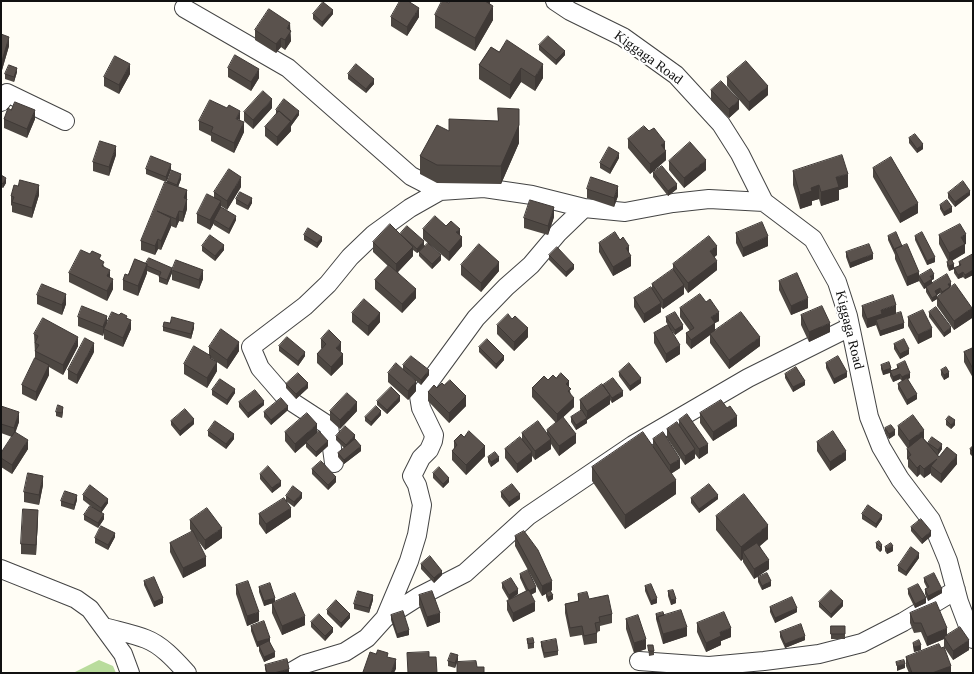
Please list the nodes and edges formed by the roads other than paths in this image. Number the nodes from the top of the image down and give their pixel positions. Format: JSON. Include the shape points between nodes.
{"nodes":[{"id":1,"x":555,"y":1,"type":"edge"},
{"id":2,"x":184,"y":8,"type":"dead end"},
{"id":3,"x":1,"y":102,"type":"edge"},
{"id":4,"x":66,"y":121,"type":"dead end"},
{"id":5,"x":440,"y":191,"type":"junction"},
{"id":6,"x":764,"y":202,"type":"junction"},
{"id":7,"x":584,"y":208,"type":"junction"},
{"id":8,"x":850,"y":327,"type":"junction"},
{"id":9,"x":334,"y":463,"type":"dead end"},
{"id":10,"x":1,"y":569,"type":"edge"},
{"id":11,"x":956,"y":590,"type":"junction"},
{"id":12,"x":385,"y":618,"type":"junction"},
{"id":13,"x":104,"y":627,"type":"junction"},
{"id":14,"x":973,"y":639,"type":"edge"},
{"id":15,"x":639,"y":662,"type":"dead end"},
{"id":16,"x":130,"y":673,"type":"edge"},
{"id":17,"x":187,"y":673,"type":"edge"},
{"id":18,"x":293,"y":673,"type":"edge"}],
"edges":[{"from":1,"to":6,"type":"street","name":"Kiggaga Road","via":[[623,37],[676,75],[721,124],[740,154]]},
{"from":2,"to":5,"type":"street","via":[[288,68],[411,176]]},
{"from":3,"to":4,"type":"street","via":[[7,92]]},
{"from":5,"to":7,"type":"street","via":[[484,188],[532,195]]},
{"from":5,"to":9,"type":"street","via":[[410,208],[374,234],[306,306],[251,347],[260,368],[286,398],[329,426]]},
{"from":6,"to":7,"type":"street","via":[[709,199],[625,212]]},
{"from":6,"to":8,"type":"street","name":"Kiggaga Road","via":[[812,239],[837,282]]},
{"from":7,"to":12,"type":"street","via":[[558,233],[531,265],[476,318],[419,396],[420,408],[434,435],[429,450],[421,458],[412,476],[422,505],[417,536]]},
{"from":8,"to":11,"type":"street","name":"Kiggaga Road","via":[[869,417],[881,447],[931,520],[948,561]]},
{"from":8,"to":12,"type":"street","via":[[748,378],[633,445],[528,516],[465,573],[418,597]]},
{"from":10,"to":13,"type":"street","via":[[76,599],[90,609]]},
{"from":11,"to":14,"type":"street","name":"Kiggaga Road"},
{"from":11,"to":15,"type":"street","via":[[862,643],[819,654],[709,666]]},
{"from":12,"to":18,"type":"street","via":[[367,638],[345,652],[305,664]]},
{"from":13,"to":16,"type":"street","via":[[123,654]]},
{"from":13,"to":17,"type":"street","via":[[147,639]]}]}
